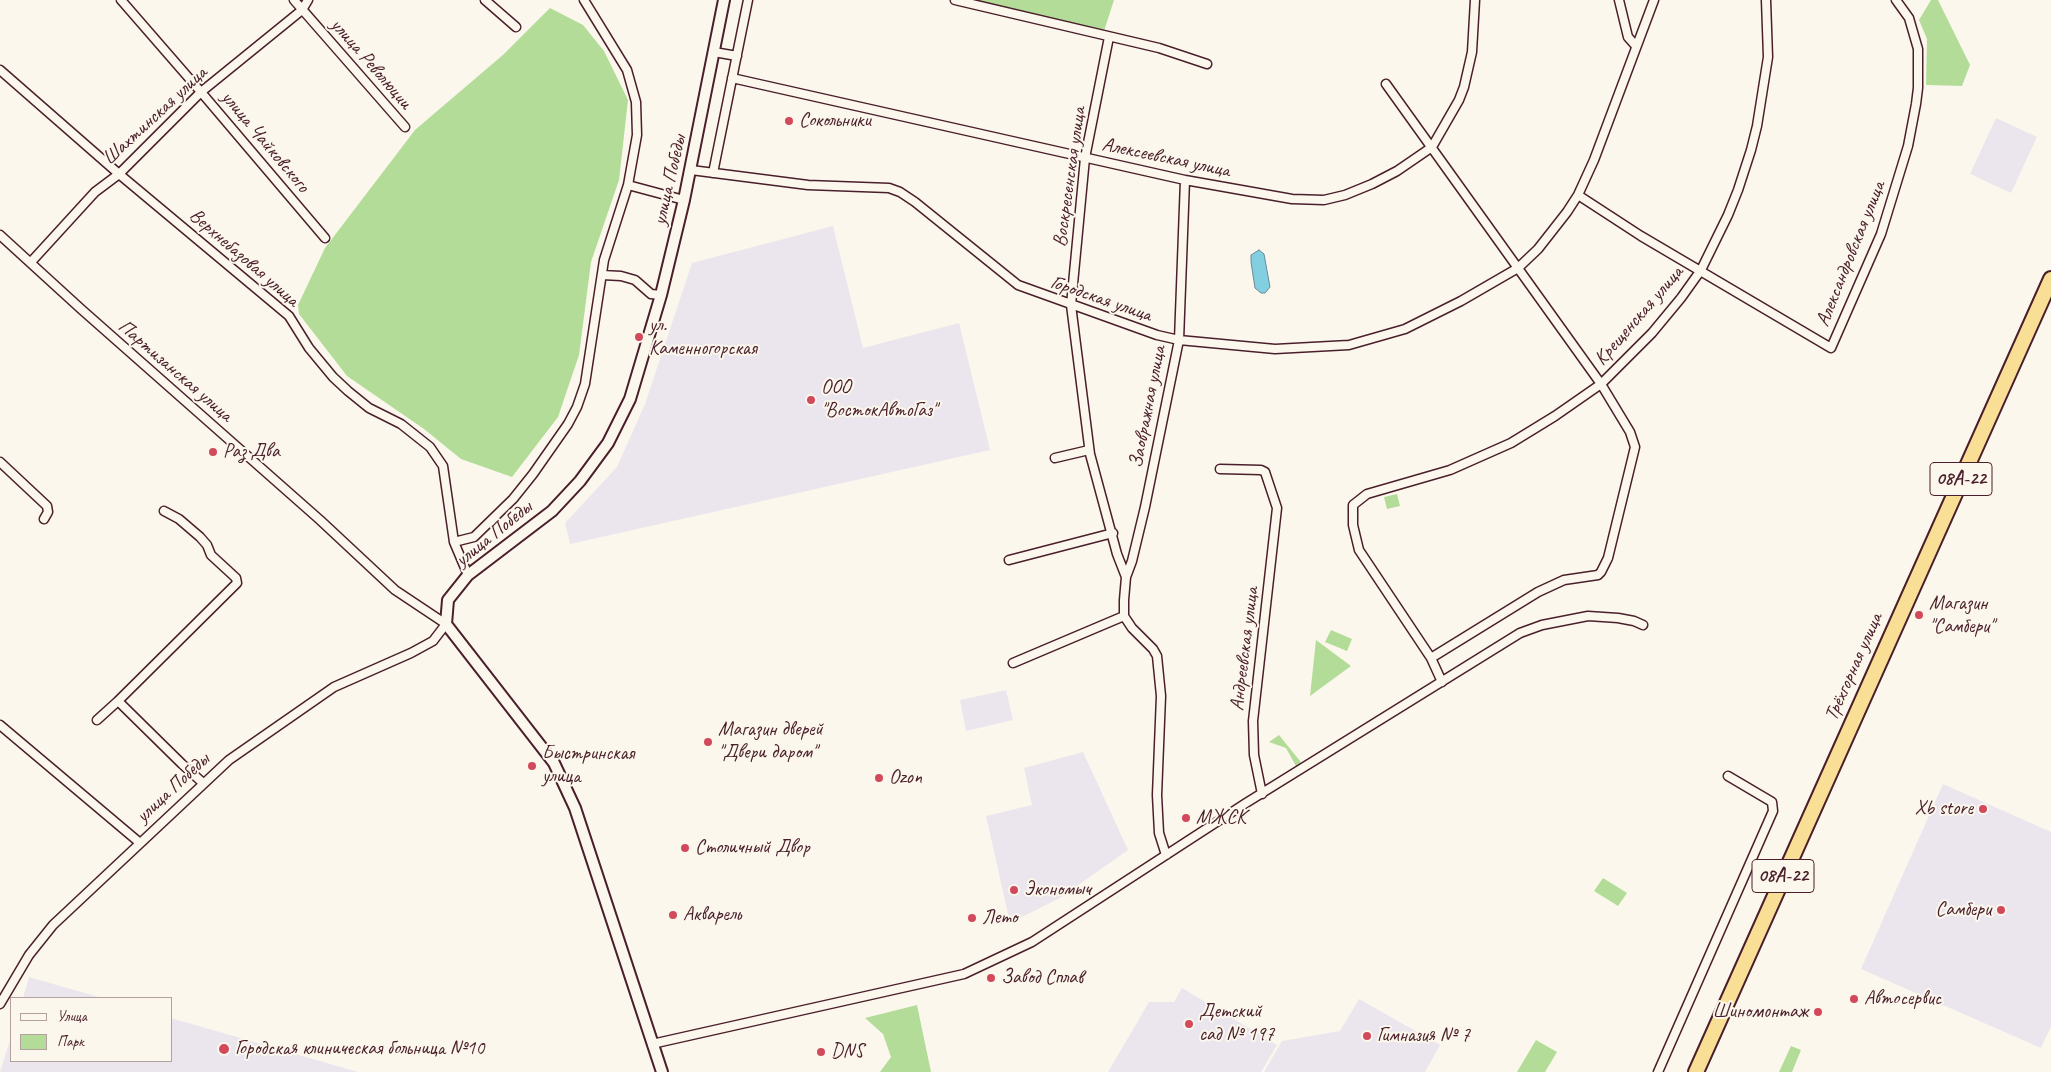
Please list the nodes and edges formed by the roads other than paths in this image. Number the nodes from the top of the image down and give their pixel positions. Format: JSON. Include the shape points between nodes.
{"nodes":[{"id":1,"x":121,"y":0,"type":"edge"},
{"id":2,"x":294,"y":0,"type":"edge"},
{"id":3,"x":308,"y":0,"type":"edge"},
{"id":4,"x":485,"y":0,"type":"edge"},
{"id":5,"x":584,"y":0,"type":"edge"},
{"id":6,"x":724,"y":0,"type":"edge"},
{"id":7,"x":748,"y":0,"type":"edge"},
{"id":8,"x":955,"y":0,"type":"edge"},
{"id":9,"x":1475,"y":0,"type":"edge"},
{"id":10,"x":1619,"y":0,"type":"edge"},
{"id":11,"x":1654,"y":0,"type":"edge"},
{"id":12,"x":1766,"y":0,"type":"edge"},
{"id":13,"x":1896,"y":0,"type":"edge"},
{"id":14,"x":302,"y":10,"type":"junction"},
{"id":15,"x":516,"y":27,"type":"dead end"},
{"id":16,"x":1109,"y":37,"type":"junction"},
{"id":17,"x":1636,"y":46,"type":"junction"},
{"id":18,"x":714,"y":52,"type":"junction"},
{"id":19,"x":737,"y":56,"type":"junction"},
{"id":20,"x":1207,"y":64,"type":"dead end"},
{"id":21,"x":0,"y":70,"type":"edge"},
{"id":22,"x":732,"y":78,"type":"junction"},
{"id":23,"x":1386,"y":84,"type":"dead end"},
{"id":24,"x":202,"y":92,"type":"junction"},
{"id":25,"x":405,"y":127,"type":"dead end"},
{"id":26,"x":1432,"y":147,"type":"junction"},
{"id":27,"x":1085,"y":158,"type":"junction"},
{"id":28,"x":691,"y":170,"type":"junction"},
{"id":29,"x":713,"y":173,"type":"junction"},
{"id":30,"x":119,"y":174,"type":"junction"},
{"id":31,"x":1185,"y":180,"type":"junction"},
{"id":32,"x":628,"y":185,"type":"junction"},
{"id":33,"x":1578,"y":195,"type":"junction"},
{"id":34,"x":684,"y":200,"type":"junction"},
{"id":35,"x":0,"y":234,"type":"edge"},
{"id":36,"x":325,"y":238,"type":"dead end"},
{"id":37,"x":31,"y":262,"type":"junction"},
{"id":38,"x":1518,"y":268,"type":"junction"},
{"id":39,"x":1701,"y":270,"type":"junction"},
{"id":40,"x":602,"y":275,"type":"junction"},
{"id":41,"x":2051,"y":279,"type":"edge"},
{"id":42,"x":661,"y":296,"type":"junction"},
{"id":43,"x":1071,"y":305,"type":"junction"},
{"id":44,"x":1179,"y":340,"type":"junction"},
{"id":45,"x":1601,"y":384,"type":"junction"},
{"id":46,"x":1089,"y":446,"type":"junction"},
{"id":47,"x":1054,"y":458,"type":"dead end"},
{"id":48,"x":0,"y":462,"type":"edge"},
{"id":49,"x":1220,"y":469,"type":"dead end"},
{"id":50,"x":164,"y":511,"type":"dead end"},
{"id":51,"x":44,"y":519,"type":"dead end"},
{"id":52,"x":1112,"y":533,"type":"junction"},
{"id":53,"x":454,"y":542,"type":"junction"},
{"id":54,"x":1009,"y":560,"type":"dead end"},
{"id":55,"x":468,"y":575,"type":"junction"},
{"id":56,"x":1126,"y":577,"type":"junction"},
{"id":57,"x":1124,"y":616,"type":"junction"},
{"id":58,"x":446,"y":624,"type":"junction"},
{"id":59,"x":1643,"y":625,"type":"dead end"},
{"id":60,"x":1431,"y":658,"type":"junction"},
{"id":61,"x":1013,"y":663,"type":"dead end"},
{"id":62,"x":1442,"y":682,"type":"junction"},
{"id":63,"x":118,"y":701,"type":"junction"},
{"id":64,"x":97,"y":720,"type":"dead end"},
{"id":65,"x":0,"y":725,"type":"edge"},
{"id":66,"x":1728,"y":776,"type":"dead end"},
{"id":67,"x":203,"y":783,"type":"junction"},
{"id":68,"x":1262,"y":794,"type":"junction"},
{"id":69,"x":140,"y":842,"type":"junction"},
{"id":70,"x":1166,"y":855,"type":"junction"},
{"id":71,"x":0,"y":1004,"type":"edge"},
{"id":72,"x":652,"y":1044,"type":"junction"},
{"id":73,"x":662,"y":1072,"type":"edge"},
{"id":74,"x":1658,"y":1072,"type":"edge"},
{"id":75,"x":1696,"y":1072,"type":"edge"}],
"edges":[{"from":1,"to":24,"type":"street","name":"улица Чайковского"},
{"from":2,"to":14,"type":"street","name":"улица Революции"},
{"from":3,"to":14,"type":"street","name":"Шахтинская улица"},
{"from":4,"to":15,"type":"street"},
{"from":5,"to":32,"type":"street","via":[[627,70],[636,102],[637,135]]},
{"from":6,"to":18,"type":"street","name":"улица Победы"},
{"from":7,"to":19,"type":"street"},
{"from":8,"to":16,"type":"street"},
{"from":9,"to":26,"type":"street","name":"Алексеевская улица","via":[[1472,52],[1464,87]]},
{"from":10,"to":17,"type":"street","via":[[1628,37]]},
{"from":11,"to":17,"type":"street","name":"Городская улица"},
{"from":12,"to":39,"type":"street","name":"Крещенская улица","via":[[1768,57],[1757,126],[1738,190]]},
{"from":13,"to":39,"type":"street","name":"Александровская улица","via":[[1909,18],[1917,44],[1916,104],[1908,146],[1881,234],[1831,348]]},
{"from":14,"to":24,"type":"street","name":"Шахтинская улица"},
{"from":14,"to":25,"type":"street","name":"улица Революции"},
{"from":16,"to":20,"type":"street","via":[[1159,48]]},
{"from":16,"to":27,"type":"street","name":"Воскресенская улица"},
{"from":17,"to":33,"type":"street","name":"Городская улица","via":[[1608,126]]},
{"from":18,"to":19,"type":"street"},
{"from":18,"to":28,"type":"street","name":"улица Победы"},
{"from":19,"to":22,"type":"street"},
{"from":21,"to":30,"type":"street","name":"Верхнебазовая улица"},
{"from":22,"to":27,"type":"street","name":"Алексеевская улица"},
{"from":22,"to":29,"type":"street"},
{"from":23,"to":26,"type":"street"},
{"from":24,"to":30,"type":"street","name":"Шахтинская улица"},
{"from":24,"to":36,"type":"street","name":"улица Чайковского"},
{"from":26,"to":31,"type":"street","name":"Алексеевская улица","via":[[1372,184],[1324,200],[1292,199]]},
{"from":26,"to":38,"type":"street"},
{"from":27,"to":31,"type":"street","name":"Алексеевская улица"},
{"from":27,"to":43,"type":"street","name":"Воскресенская улица"},
{"from":28,"to":29,"type":"street","name":"Городская улица"},
{"from":28,"to":34,"type":"street","name":"улица Победы"},
{"from":29,"to":43,"type":"street","name":"Городская улица","via":[[808,186],[889,188],[900,192],[1018,285]]},
{"from":30,"to":37,"type":"street","name":"Шахтинская улица","via":[[95,192]]},
{"from":30,"to":53,"type":"street","name":"Верхнебазовая улица","via":[[289,316],[309,348],[348,391],[369,408],[401,424],[430,447],[443,466]]},
{"from":31,"to":44,"type":"street","name":"Заовражная улица"},
{"from":32,"to":34,"type":"street"},
{"from":32,"to":40,"type":"street"},
{"from":33,"to":38,"type":"street","name":"Городская улица","via":[[1538,249]]},
{"from":33,"to":39,"type":"street"},
{"from":34,"to":42,"type":"street","name":"улица Победы"},
{"from":35,"to":37,"type":"street","name":"Партизанская улица"},
{"from":37,"to":58,"type":"street","name":"Партизанская улица","via":[[395,590]]},
{"from":38,"to":44,"type":"street","name":"Городская улица","via":[[1405,329],[1349,345],[1275,349]]},
{"from":38,"to":45,"type":"street"},
{"from":39,"to":45,"type":"street","name":"Крещенская улица","via":[[1652,333]]},
{"from":40,"to":42,"type":"street","via":[[635,280],[651,294]]},
{"from":40,"to":53,"type":"street","via":[[585,384],[568,424],[513,499],[474,537]]},
{"from":41,"to":75,"type":"highway","name":"Трёхгорная улица","number":"08А-22"},
{"from":42,"to":55,"type":"street","name":"улица Победы","via":[[630,398],[608,443],[580,481],[552,511]]},
{"from":43,"to":44,"type":"street","name":"Городская улица"},
{"from":43,"to":46,"type":"street","name":"Воскресенская улица"},
{"from":44,"to":56,"type":"street","name":"Заовражная улица","via":[[1144,508]]},
{"from":45,"to":60,"type":"street","via":[[1630,432],[1635,447],[1603,569],[1598,575],[1564,580],[1538,592]]},
{"from":45,"to":60,"type":"street","name":"Крещенская улица","via":[[1511,443],[1450,470],[1376,490],[1353,505],[1353,525],[1359,550]]},
{"from":46,"to":47,"type":"street"},
{"from":46,"to":52,"type":"street","name":"Воскресенская улица"},
{"from":48,"to":51,"type":"street","via":[[47,506]]},
{"from":49,"to":68,"type":"street","name":"Андреевская улица","via":[[1265,472],[1277,508],[1253,721],[1254,755]]},
{"from":50,"to":63,"type":"street","via":[[200,536],[211,555],[237,582]]},
{"from":52,"to":54,"type":"street"},
{"from":52,"to":56,"type":"street","name":"Воскресенская улица"},
{"from":53,"to":55,"type":"street","name":"Верхнебазовая улица"},
{"from":55,"to":58,"type":"street","name":"улица Победы","via":[[448,600]]},
{"from":56,"to":57,"type":"street"},
{"from":57,"to":61,"type":"street"},
{"from":57,"to":70,"type":"street","via":[[1157,656],[1161,696],[1156,795],[1159,833]]},
{"from":58,"to":67,"type":"street","name":"улица Победы","via":[[433,641],[334,687],[229,760]]},
{"from":58,"to":72,"type":"street","via":[[554,763],[575,808]]},
{"from":59,"to":62,"type":"street","via":[[1618,618],[1588,616],[1542,625],[1520,633]]},
{"from":60,"to":62,"type":"street"},
{"from":62,"to":68,"type":"street"},
{"from":63,"to":64,"type":"street"},
{"from":63,"to":67,"type":"street"},
{"from":65,"to":69,"type":"street"},
{"from":66,"to":74,"type":"street","via":[[1772,802],[1773,811]]},
{"from":67,"to":69,"type":"street","name":"улица Победы"},
{"from":68,"to":70,"type":"street"},
{"from":69,"to":71,"type":"street","name":"улица Победы","via":[[53,925],[28,954]]},
{"from":70,"to":72,"type":"street","via":[[1032,942],[964,974]]},
{"from":72,"to":73,"type":"street"}]}
